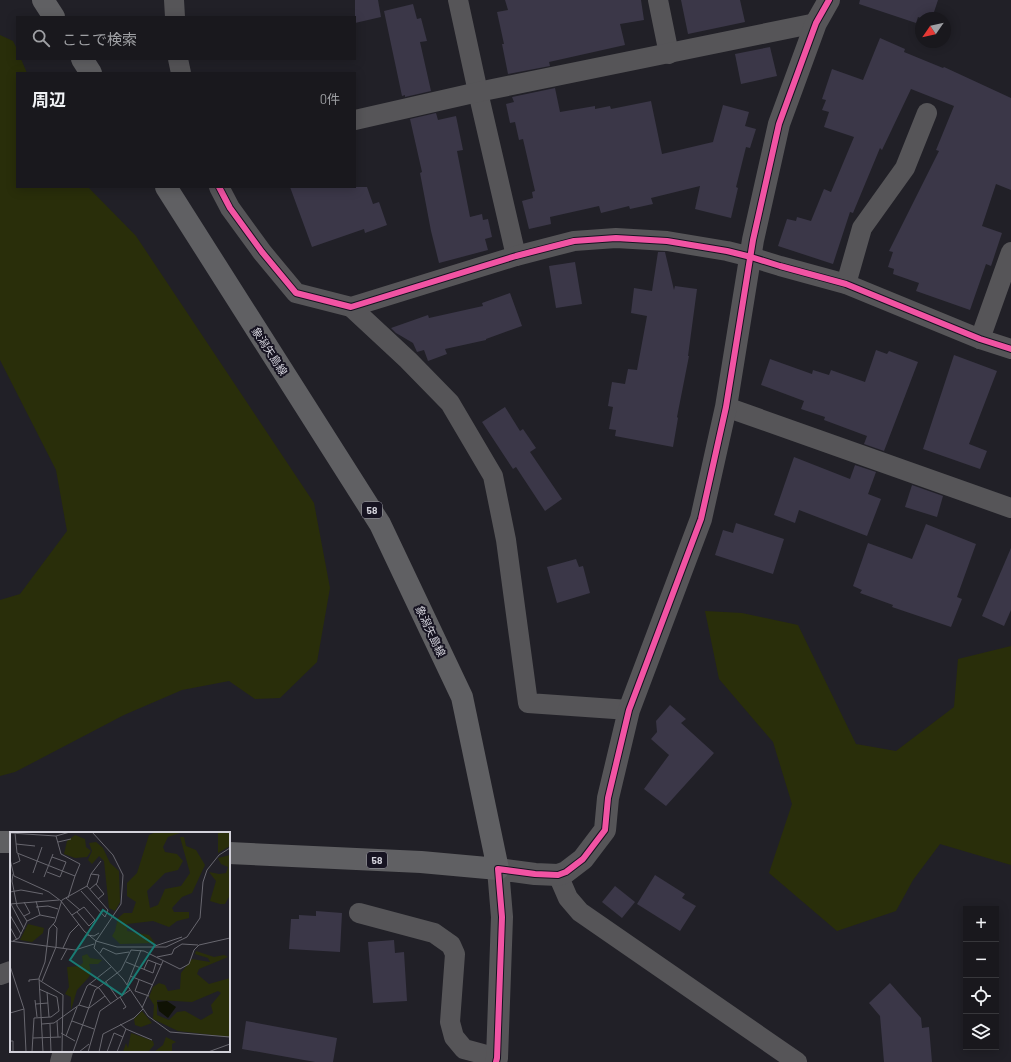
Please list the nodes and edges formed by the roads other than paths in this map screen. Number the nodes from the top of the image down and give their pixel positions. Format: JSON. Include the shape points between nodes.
{"nodes":[{"id":1,"x":43,"y":0,"type":"edge"},
{"id":2,"x":174,"y":0,"type":"edge"},
{"id":3,"x":458,"y":0,"type":"edge"},
{"id":4,"x":658,"y":0,"type":"edge"},
{"id":5,"x":829,"y":0,"type":"edge"},
{"id":6,"x":53,"y":16,"type":"edge"},
{"id":7,"x":175,"y":16,"type":"edge"},
{"id":8,"x":816,"y":23,"type":"junction"},
{"id":9,"x":669,"y":54,"type":"junction"},
{"id":10,"x":83,"y":60,"type":"edge"},
{"id":11,"x":178,"y":60,"type":"edge"},
{"id":12,"x":90,"y":72,"type":"edge"},
{"id":13,"x":180,"y":72,"type":"edge"},
{"id":14,"x":478,"y":92,"type":"junction"},
{"id":15,"x":927,"y":113,"type":"dead end"},
{"id":16,"x":356,"y":120,"type":"edge"},
{"id":17,"x":167,"y":188,"type":"edge"},
{"id":18,"x":220,"y":188,"type":"edge"},
{"id":19,"x":1011,"y":252,"type":"edge"},
{"id":20,"x":516,"y":256,"type":"junction"},
{"id":21,"x":751,"y":257,"type":"junction"},
{"id":22,"x":846,"y":284,"type":"junction"},
{"id":23,"x":351,"y":307,"type":"junction"},
{"id":24,"x":980,"y":339,"type":"junction"},
{"id":25,"x":1011,"y":349,"type":"edge"},
{"id":26,"x":726,"y":407,"type":"junction"},
{"id":27,"x":1011,"y":508,"type":"edge"},
{"id":28,"x":629,"y":710,"type":"junction"},
{"id":29,"x":230,"y":853,"type":"edge"},
{"id":30,"x":498,"y":869,"type":"junction"},
{"id":31,"x":558,"y":875,"type":"junction"},
{"id":32,"x":359,"y":913,"type":"dead end"},
{"id":33,"x":10,"y":971,"type":"edge"},
{"id":34,"x":0,"y":975,"type":"edge"},
{"id":35,"x":63,"y":1052,"type":"edge"},
{"id":36,"x":497,"y":1060,"type":"edge"},
{"id":37,"x":60,"y":1062,"type":"edge"},
{"id":38,"x":797,"y":1062,"type":"edge"}],
"edges":[{"from":1,"to":6,"type":"main road"},
{"from":2,"to":7,"type":"street"},
{"from":3,"to":14,"type":"street"},
{"from":4,"to":9,"type":"street"},
{"from":5,"to":8,"type":"street"},
{"from":8,"to":9,"type":"street"},
{"from":8,"to":21,"type":"street","via":[[779,124]]},
{"from":9,"to":14,"type":"street"},
{"from":10,"to":12,"type":"main road"},
{"from":11,"to":13,"type":"street"},
{"from":14,"to":16,"type":"street"},
{"from":14,"to":20,"type":"street"},
{"from":15,"to":22,"type":"street","via":[[905,168],[862,228]]},
{"from":17,"to":30,"type":"main road","name":"象潟矢島線","number":"58","via":[[380,524],[462,697]]},
{"from":18,"to":23,"type":"street","via":[[230,208],[262,252],[296,292]]},
{"from":19,"to":24,"type":"street"},
{"from":20,"to":21,"type":"street","via":[[574,241],[616,238],[667,242]]},
{"from":20,"to":23,"type":"street"},
{"from":21,"to":22,"type":"street"},
{"from":21,"to":26,"type":"street"},
{"from":22,"to":24,"type":"street"},
{"from":23,"to":28,"type":"street","via":[[450,403],[493,476],[506,540],[528,703]]},
{"from":24,"to":25,"type":"street"},
{"from":26,"to":27,"type":"street"},
{"from":26,"to":28,"type":"street","via":[[701,519]]},
{"from":28,"to":31,"type":"street","via":[[608,798],[605,830],[583,859]]},
{"from":29,"to":30,"type":"main road","number":"58","via":[[421,862]]},
{"from":30,"to":31,"type":"street"},
{"from":30,"to":36,"type":"street","via":[[502,917]]},
{"from":31,"to":38,"type":"street","via":[[568,898],[580,912]]},
{"from":32,"to":36,"type":"street","via":[[434,933],[451,945],[455,954],[450,1022],[454,1037],[464,1049]]},
{"from":33,"to":34,"type":"street"},
{"from":35,"to":37,"type":"street"}]}
